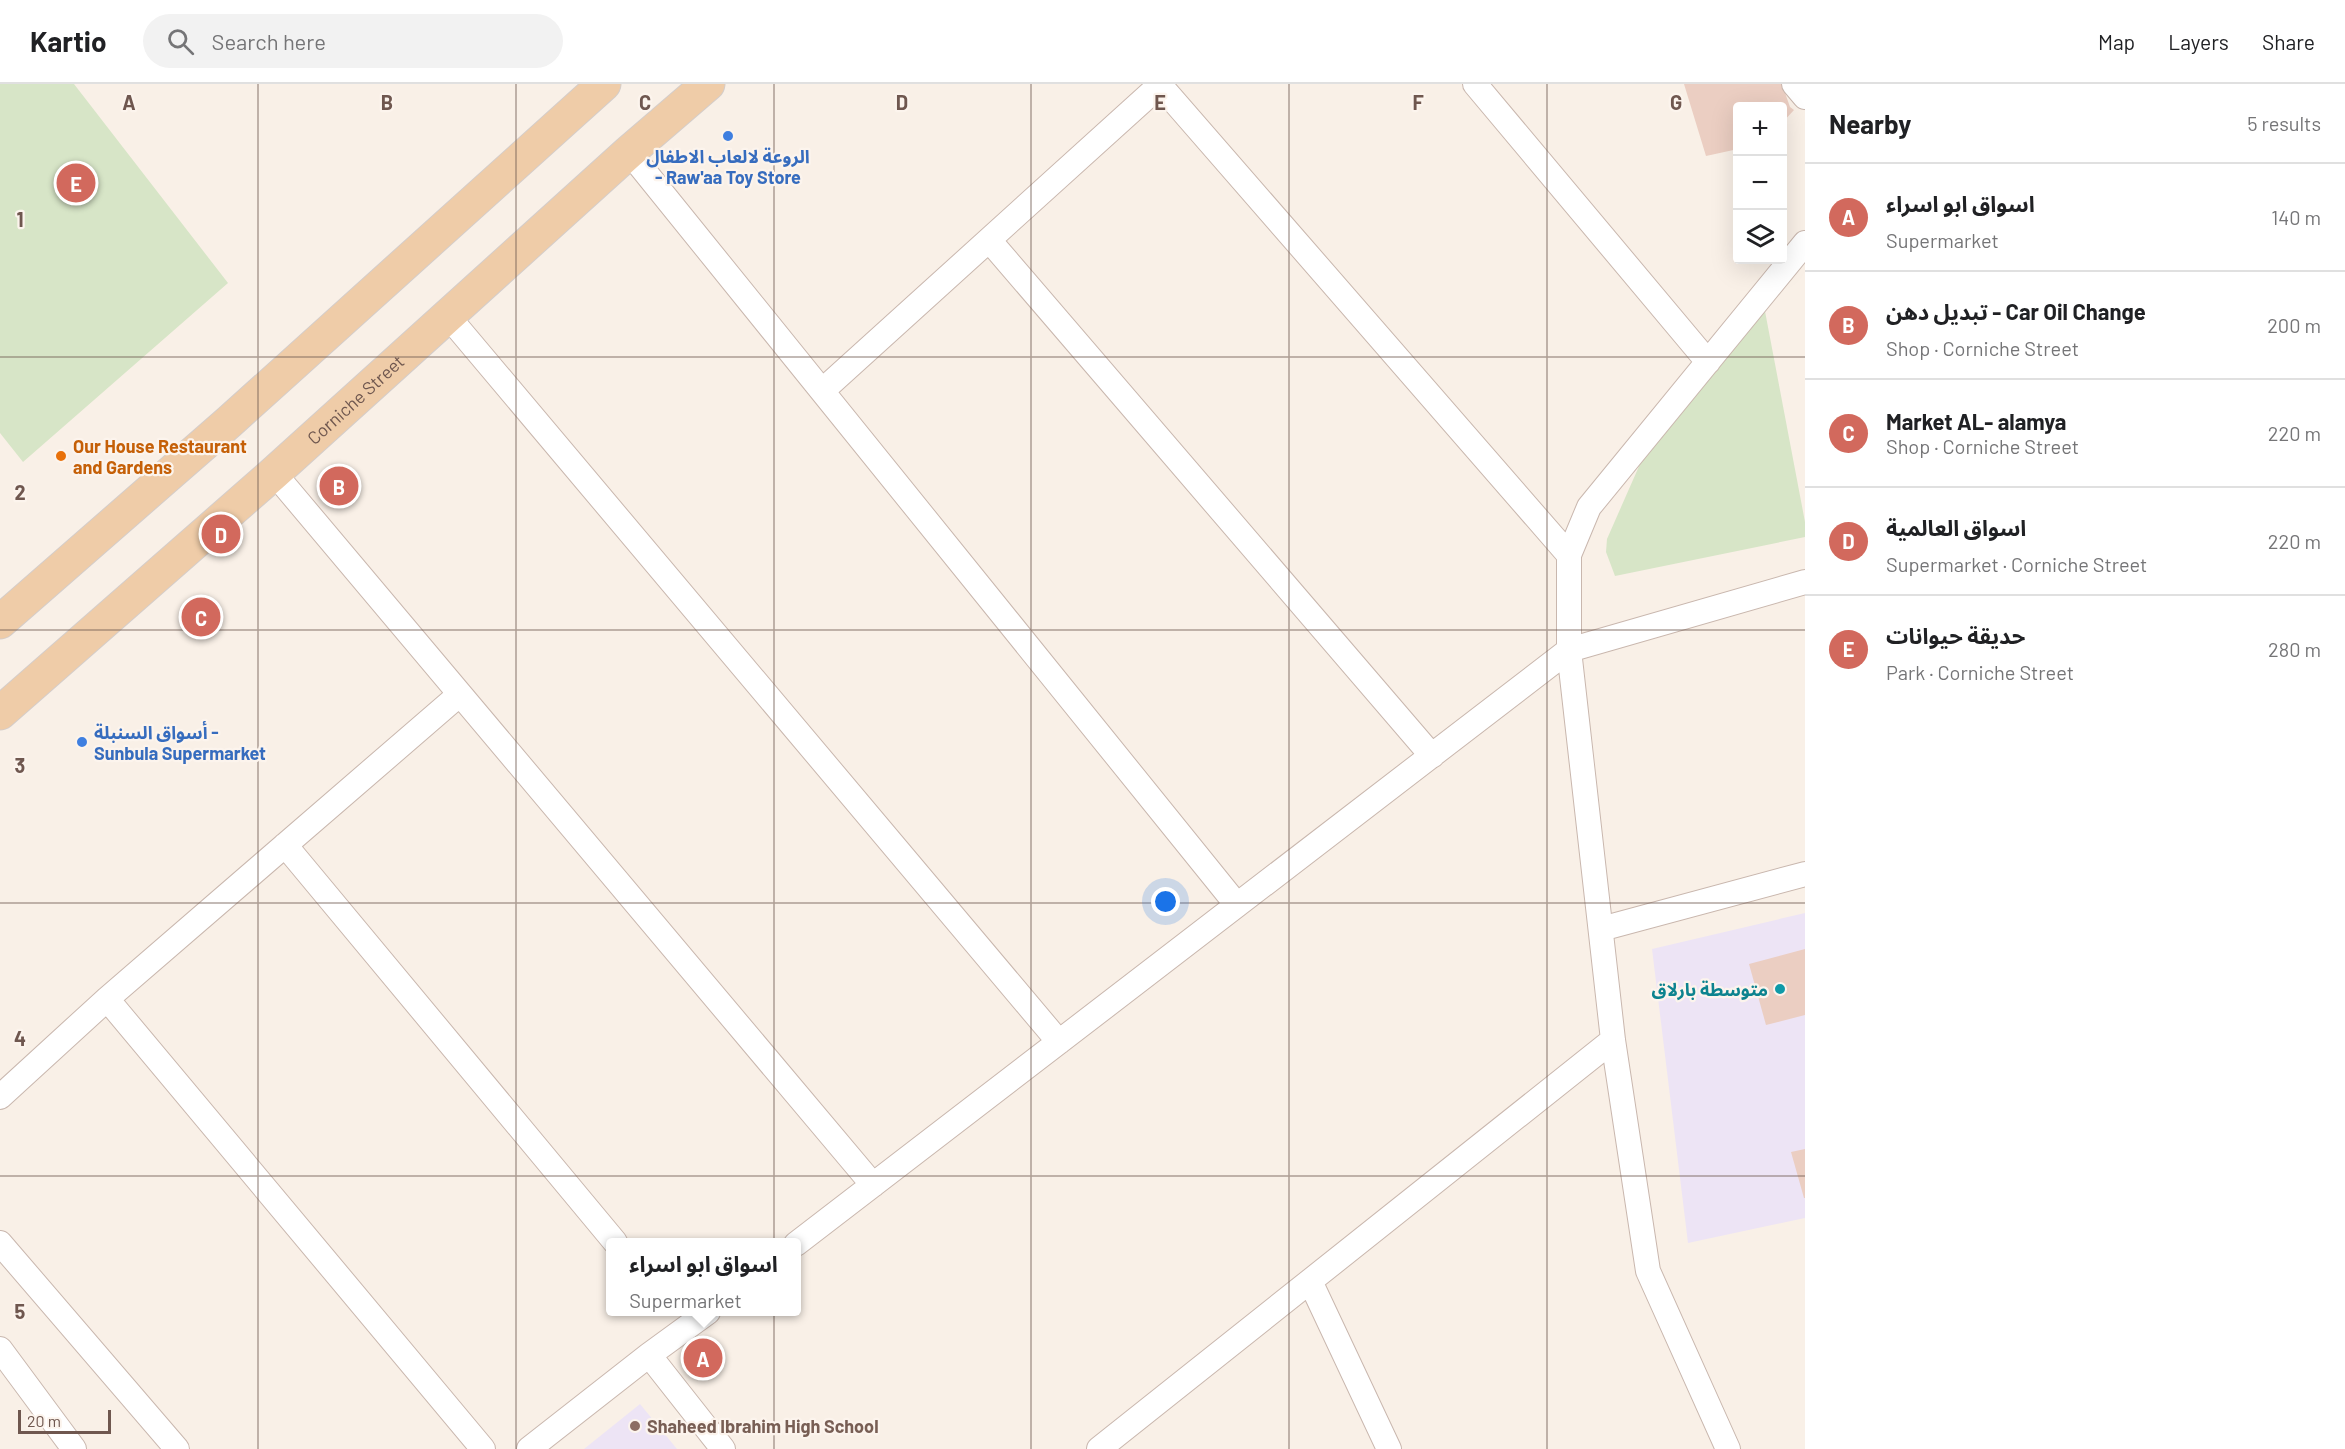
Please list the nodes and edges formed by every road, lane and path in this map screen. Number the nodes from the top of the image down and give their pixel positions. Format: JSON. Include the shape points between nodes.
{"nodes":[{"id":1,"x":604,"y":84,"type":"edge"},
{"id":2,"x":708,"y":84,"type":"edge"},
{"id":3,"x":1161,"y":84,"type":"edge"},
{"id":4,"x":1474,"y":84,"type":"edge"},
{"id":5,"x":1794,"y":84,"type":"edge"},
{"id":6,"x":1805,"y":97,"type":"edge"},
{"id":7,"x":629,"y":152,"type":"junction"},
{"id":8,"x":989,"y":240,"type":"junction"},
{"id":9,"x":1805,"y":243,"type":"edge"},
{"id":10,"x":447,"y":315,"type":"junction"},
{"id":11,"x":1708,"y":362,"type":"junction"},
{"id":12,"x":822,"y":391,"type":"junction"},
{"id":13,"x":274,"y":473,"type":"junction"},
{"id":14,"x":1569,"y":555,"type":"junction"},
{"id":15,"x":1805,"y":582,"type":"edge"},
{"id":16,"x":0,"y":622,"type":"edge"},
{"id":17,"x":1569,"y":650,"type":"junction"},
{"id":18,"x":460,"y":694,"type":"junction"},
{"id":19,"x":0,"y":713,"type":"edge"},
{"id":20,"x":1432,"y":756,"type":"junction"},
{"id":21,"x":285,"y":845,"type":"junction"},
{"id":22,"x":1805,"y":874,"type":"edge"},
{"id":23,"x":1237,"y":905,"type":"junction"},
{"id":24,"x":1601,"y":929,"type":"junction"},
{"id":25,"x":107,"y":999,"type":"junction"},
{"id":26,"x":1613,"y":1040,"type":"junction"},
{"id":27,"x":1059,"y":1042,"type":"junction"},
{"id":28,"x":0,"y":1097,"type":"edge"},
{"id":29,"x":873,"y":1185,"type":"junction"},
{"id":30,"x":612,"y":1238,"type":"edge"},
{"id":31,"x":801,"y":1240,"type":"edge"},
{"id":32,"x":0,"y":1243,"type":"edge"},
{"id":33,"x":1310,"y":1281,"type":"junction"},
{"id":34,"x":680,"y":1320,"type":"edge"},
{"id":35,"x":0,"y":1349,"type":"edge"},
{"id":36,"x":649,"y":1355,"type":"junction"},
{"id":37,"x":74,"y":1449,"type":"edge"},
{"id":38,"x":177,"y":1449,"type":"edge"},
{"id":39,"x":483,"y":1449,"type":"edge"},
{"id":40,"x":529,"y":1449,"type":"edge"},
{"id":41,"x":723,"y":1449,"type":"edge"},
{"id":42,"x":1099,"y":1449,"type":"edge"},
{"id":43,"x":1389,"y":1449,"type":"edge"},
{"id":44,"x":1728,"y":1449,"type":"edge"}],
"edges":[{"from":1,"to":16,"type":"main road"},
{"from":2,"to":7,"type":"main road","name":"Corniche Street"},
{"from":3,"to":8,"type":"street"},
{"from":3,"to":14,"type":"street"},
{"from":4,"to":11,"type":"street"},
{"from":5,"to":6,"type":"street"},
{"from":7,"to":10,"type":"main road","name":"Corniche Street"},
{"from":7,"to":12,"type":"street"},
{"from":8,"to":12,"type":"street"},
{"from":8,"to":20,"type":"street"},
{"from":9,"to":11,"type":"street"},
{"from":10,"to":13,"type":"main road","name":"Corniche Street"},
{"from":10,"to":27,"type":"street"},
{"from":11,"to":14,"type":"street","via":[[1589,507]]},
{"from":12,"to":23,"type":"street"},
{"from":13,"to":18,"type":"street"},
{"from":13,"to":19,"type":"main road","name":"Corniche Street"},
{"from":14,"to":17,"type":"street"},
{"from":15,"to":17,"type":"street"},
{"from":17,"to":20,"type":"street"},
{"from":17,"to":24,"type":"street"},
{"from":18,"to":21,"type":"street"},
{"from":18,"to":29,"type":"street"},
{"from":20,"to":23,"type":"street"},
{"from":21,"to":25,"type":"street"},
{"from":21,"to":30,"type":"street"},
{"from":22,"to":24,"type":"street"},
{"from":23,"to":27,"type":"street"},
{"from":24,"to":26,"type":"street"},
{"from":25,"to":28,"type":"street"},
{"from":25,"to":39,"type":"street"},
{"from":26,"to":33,"type":"street"},
{"from":26,"to":44,"type":"street","via":[[1648,1271]]},
{"from":27,"to":29,"type":"street"},
{"from":29,"to":31,"type":"street"},
{"from":32,"to":38,"type":"street"},
{"from":33,"to":42,"type":"street"},
{"from":33,"to":43,"type":"street"},
{"from":34,"to":36,"type":"street"},
{"from":35,"to":37,"type":"street"},
{"from":36,"to":40,"type":"street"},
{"from":36,"to":41,"type":"street"}]}
